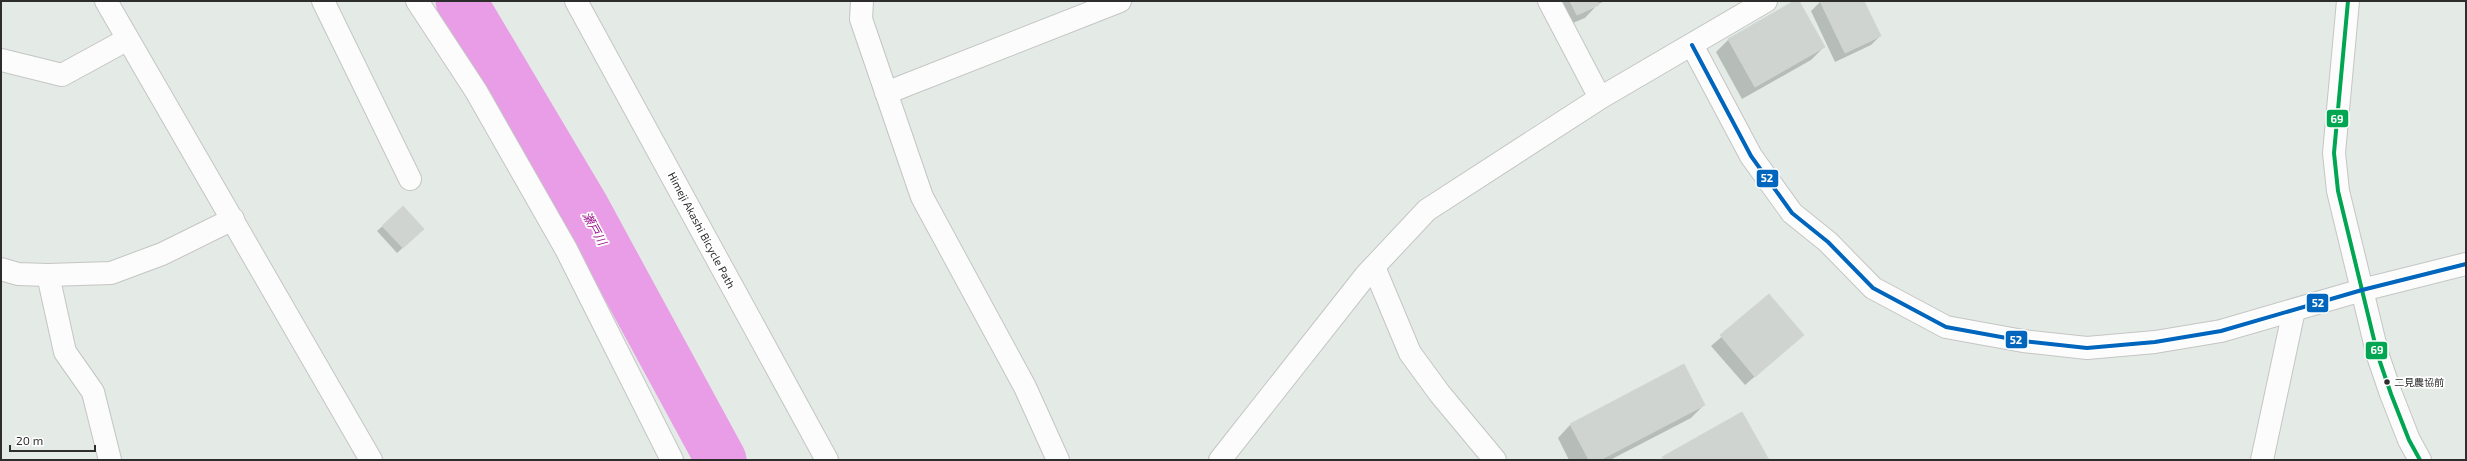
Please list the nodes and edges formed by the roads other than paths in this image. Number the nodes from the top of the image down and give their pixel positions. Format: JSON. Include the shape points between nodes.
{"nodes":[{"id":1,"x":106,"y":1,"type":"edge"},
{"id":2,"x":417,"y":1,"type":"edge"},
{"id":3,"x":576,"y":1,"type":"edge"},
{"id":4,"x":862,"y":1,"type":"edge"},
{"id":5,"x":1120,"y":1,"type":"edge"},
{"id":6,"x":1549,"y":1,"type":"edge"},
{"id":7,"x":1766,"y":1,"type":"edge"},
{"id":8,"x":2348,"y":1,"type":"edge"},
{"id":9,"x":327,"y":2,"type":"edge"},
{"id":10,"x":128,"y":39,"type":"junction"},
{"id":11,"x":1692,"y":45,"type":"junction"},
{"id":12,"x":1,"y":60,"type":"edge"},
{"id":13,"x":886,"y":93,"type":"junction"},
{"id":14,"x":1600,"y":98,"type":"junction"},
{"id":15,"x":410,"y":179,"type":"dead end"},
{"id":16,"x":233,"y":219,"type":"junction"},
{"id":17,"x":2466,"y":264,"type":"edge"},
{"id":18,"x":1374,"y":267,"type":"junction"},
{"id":19,"x":1,"y":270,"type":"edge"},
{"id":20,"x":48,"y":275,"type":"junction"},
{"id":21,"x":2362,"y":290,"type":"junction"},
{"id":22,"x":2294,"y":310,"type":"junction"},
{"id":23,"x":110,"y":460,"type":"edge"},
{"id":24,"x":371,"y":460,"type":"edge"},
{"id":25,"x":672,"y":460,"type":"edge"},
{"id":26,"x":826,"y":460,"type":"edge"},
{"id":27,"x":1058,"y":460,"type":"edge"},
{"id":28,"x":1220,"y":460,"type":"edge"},
{"id":29,"x":1495,"y":460,"type":"edge"},
{"id":30,"x":2262,"y":460,"type":"edge"},
{"id":31,"x":2420,"y":460,"type":"edge"}],
"edges":[{"from":1,"to":10,"type":"street"},
{"from":2,"to":25,"type":"street","via":[[476,91],[566,249]]},
{"from":3,"to":26,"type":"street","name":"Himeji Akashi Bicycle Path"},
{"from":4,"to":13,"type":"street","via":[[862,19]]},
{"from":5,"to":13,"type":"street"},
{"from":6,"to":14,"type":"street"},
{"from":7,"to":11,"type":"street"},
{"from":8,"to":21,"type":"street","via":[[2334,153],[2338,191]]},
{"from":9,"to":15,"type":"street"},
{"from":10,"to":12,"type":"street","via":[[62,75]]},
{"from":10,"to":16,"type":"street"},
{"from":11,"to":14,"type":"street"},
{"from":11,"to":22,"type":"street","via":[[1751,156],[1792,213],[1828,242],[1873,288],[1946,327],[2022,341],[2087,348],[2155,342],[2221,331]]},
{"from":13,"to":27,"type":"street","via":[[922,197],[1025,387]]},
{"from":14,"to":18,"type":"street","via":[[1427,210]]},
{"from":16,"to":20,"type":"street","via":[[162,254],[111,273]]},
{"from":16,"to":24,"type":"street"},
{"from":17,"to":21,"type":"street"},
{"from":18,"to":28,"type":"street","via":[[1253,415]]},
{"from":18,"to":29,"type":"street","via":[[1410,353],[1440,394]]},
{"from":19,"to":20,"type":"street","via":[[18,274]]},
{"from":20,"to":23,"type":"street","via":[[65,352],[93,392]]},
{"from":21,"to":22,"type":"street"},
{"from":21,"to":31,"type":"street","via":[[2378,356],[2409,440]]},
{"from":22,"to":30,"type":"street"}]}
